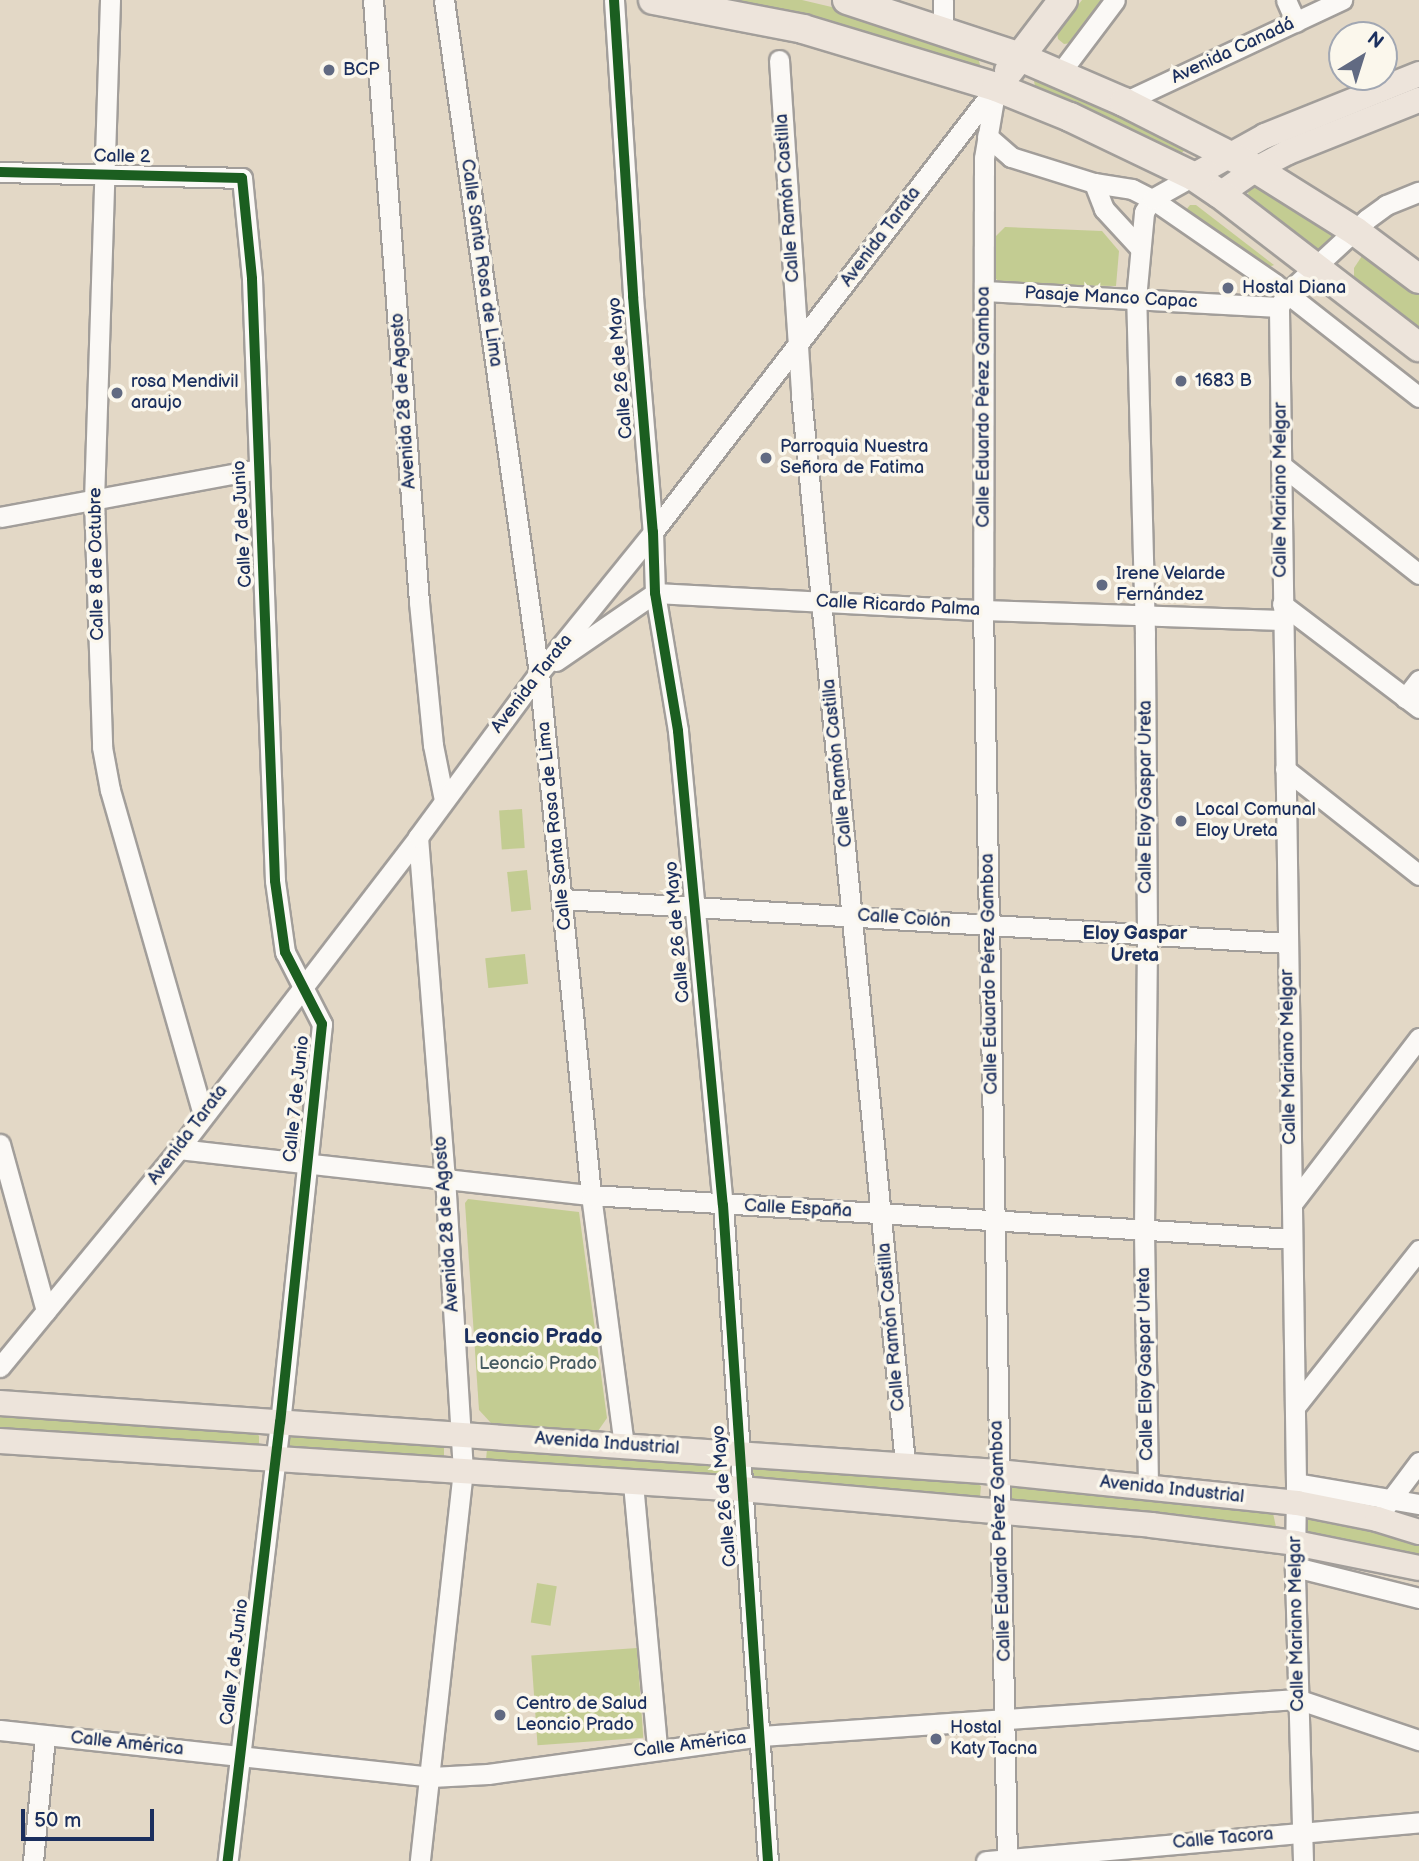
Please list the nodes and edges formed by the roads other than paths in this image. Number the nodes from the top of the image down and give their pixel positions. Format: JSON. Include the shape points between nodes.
{"nodes":[{"id":1,"x":110,"y":0,"type":"edge"},
{"id":2,"x":373,"y":0,"type":"edge"},
{"id":3,"x":444,"y":0,"type":"edge"},
{"id":4,"x":614,"y":0,"type":"edge"},
{"id":5,"x":653,"y":0,"type":"edge"},
{"id":6,"x":847,"y":0,"type":"edge"},
{"id":7,"x":943,"y":0,"type":"edge"},
{"id":8,"x":1063,"y":0,"type":"edge"},
{"id":9,"x":1115,"y":0,"type":"edge"},
{"id":10,"x":1286,"y":0,"type":"edge"},
{"id":11,"x":1342,"y":0,"type":"edge"},
{"id":12,"x":1296,"y":22,"type":"junction"},
{"id":13,"x":943,"y":29,"type":"junction"},
{"id":14,"x":1020,"y":57,"type":"junction"},
{"id":15,"x":779,"y":60,"type":"dead end"},
{"id":16,"x":1060,"y":73,"type":"junction"},
{"id":17,"x":1419,"y":74,"type":"edge"},
{"id":18,"x":996,"y":87,"type":"junction"},
{"id":19,"x":1419,"y":100,"type":"edge"},
{"id":20,"x":1124,"y":102,"type":"junction"},
{"id":21,"x":987,"y":136,"type":"junction"},
{"id":22,"x":1228,"y":155,"type":"junction"},
{"id":23,"x":1256,"y":169,"type":"junction"},
{"id":24,"x":0,"y":172,"type":"edge"},
{"id":25,"x":106,"y":175,"type":"junction"},
{"id":26,"x":1193,"y":176,"type":"junction"},
{"id":27,"x":242,"y":178,"type":"joint"},
{"id":28,"x":1094,"y":183,"type":"junction"},
{"id":29,"x":1419,"y":192,"type":"edge"},
{"id":30,"x":1220,"y":194,"type":"junction"},
{"id":31,"x":1152,"y":199,"type":"junction"},
{"id":32,"x":1355,"y":231,"type":"junction"},
{"id":33,"x":1140,"y":248,"type":"junction"},
{"id":34,"x":1315,"y":267,"type":"junction"},
{"id":35,"x":1419,"y":279,"type":"edge"},
{"id":36,"x":985,"y":291,"type":"junction"},
{"id":37,"x":1136,"y":299,"type":"junction"},
{"id":38,"x":1283,"y":301,"type":"junction"},
{"id":39,"x":797,"y":346,"type":"junction"},
{"id":40,"x":1419,"y":348,"type":"edge"},
{"id":41,"x":1419,"y":397,"type":"edge"},
{"id":42,"x":1281,"y":465,"type":"junction"},
{"id":43,"x":258,"y":469,"type":"junction"},
{"id":44,"x":94,"y":500,"type":"junction"},
{"id":45,"x":0,"y":517,"type":"edge"},
{"id":46,"x":653,"y":532,"type":"junction"},
{"id":47,"x":1419,"y":574,"type":"edge"},
{"id":48,"x":654,"y":593,"type":"junction"},
{"id":49,"x":820,"y":602,"type":"junction"},
{"id":50,"x":983,"y":610,"type":"junction"},
{"id":51,"x":1282,"y":612,"type":"junction"},
{"id":52,"x":1145,"y":615,"type":"junction"},
{"id":53,"x":538,"y":673,"type":"junction"},
{"id":54,"x":1419,"y":680,"type":"edge"},
{"id":55,"x":1412,"y":703,"type":"edge"},
{"id":56,"x":1284,"y":769,"type":"junction"},
{"id":57,"x":444,"y":800,"type":"junction"},
{"id":58,"x":418,"y":837,"type":"junction"},
{"id":59,"x":1419,"y":876,"type":"edge"},
{"id":60,"x":563,"y":899,"type":"junction"},
{"id":61,"x":693,"y":906,"type":"junction"},
{"id":62,"x":854,"y":916,"type":"junction"},
{"id":63,"x":990,"y":925,"type":"junction"},
{"id":64,"x":1147,"y":935,"type":"junction"},
{"id":65,"x":1287,"y":943,"type":"junction"},
{"id":66,"x":302,"y":985,"type":"junction"},
{"id":67,"x":1418,"y":1042,"type":"edge"},
{"id":68,"x":203,"y":1115,"type":"junction"},
{"id":69,"x":0,"y":1144,"type":"edge"},
{"id":70,"x":179,"y":1149,"type":"junction"},
{"id":71,"x":308,"y":1163,"type":"junction"},
{"id":72,"x":445,"y":1177,"type":"junction"},
{"id":73,"x":591,"y":1195,"type":"junction"},
{"id":74,"x":1292,"y":1204,"type":"junction"},
{"id":75,"x":723,"y":1205,"type":"junction"},
{"id":76,"x":882,"y":1213,"type":"junction"},
{"id":77,"x":994,"y":1223,"type":"junction"},
{"id":78,"x":1144,"y":1229,"type":"junction"},
{"id":79,"x":1292,"y":1239,"type":"junction"},
{"id":80,"x":1419,"y":1250,"type":"edge"},
{"id":81,"x":46,"y":1311,"type":"junction"},
{"id":82,"x":0,"y":1367,"type":"edge"},
{"id":83,"x":0,"y":1403,"type":"edge"},
{"id":84,"x":1295,"y":1407,"type":"junction"},
{"id":85,"x":280,"y":1422,"type":"junction"},
{"id":86,"x":461,"y":1434,"type":"junction"},
{"id":87,"x":0,"y":1441,"type":"edge"},
{"id":88,"x":624,"y":1445,"type":"junction"},
{"id":89,"x":739,"y":1453,"type":"junction"},
{"id":90,"x":276,"y":1458,"type":"junction"},
{"id":91,"x":1419,"y":1462,"type":"edge"},
{"id":92,"x":905,"y":1464,"type":"junction"},
{"id":93,"x":463,"y":1470,"type":"junction"},
{"id":94,"x":998,"y":1472,"type":"junction"},
{"id":95,"x":633,"y":1483,"type":"junction"},
{"id":96,"x":1147,"y":1486,"type":"junction"},
{"id":97,"x":741,"y":1489,"type":"junction"},
{"id":98,"x":1296,"y":1493,"type":"junction"},
{"id":99,"x":1391,"y":1497,"type":"junction"},
{"id":100,"x":1419,"y":1504,"type":"edge"},
{"id":101,"x":999,"y":1513,"type":"junction"},
{"id":102,"x":1377,"y":1519,"type":"junction"},
{"id":103,"x":1419,"y":1532,"type":"edge"},
{"id":104,"x":1295,"y":1555,"type":"junction"},
{"id":105,"x":1419,"y":1568,"type":"edge"},
{"id":106,"x":1419,"y":1598,"type":"edge"},
{"id":107,"x":1297,"y":1699,"type":"junction"},
{"id":108,"x":1006,"y":1719,"type":"junction"},
{"id":109,"x":0,"y":1730,"type":"edge"},
{"id":110,"x":45,"y":1736,"type":"junction"},
{"id":111,"x":761,"y":1736,"type":"junction"},
{"id":112,"x":1419,"y":1740,"type":"edge"},
{"id":113,"x":657,"y":1749,"type":"junction"},
{"id":114,"x":241,"y":1756,"type":"junction"},
{"id":115,"x":431,"y":1777,"type":"junction"},
{"id":116,"x":1419,"y":1822,"type":"edge"},
{"id":117,"x":1303,"y":1832,"type":"junction"},
{"id":118,"x":1007,"y":1860,"type":"edge"},
{"id":119,"x":33,"y":1861,"type":"edge"},
{"id":120,"x":228,"y":1861,"type":"edge"},
{"id":121,"x":420,"y":1861,"type":"edge"},
{"id":122,"x":768,"y":1861,"type":"edge"},
{"id":123,"x":986,"y":1861,"type":"edge"},
{"id":124,"x":1303,"y":1861,"type":"edge"}],
"edges":[{"from":1,"to":25,"type":"street","name":"Calle 8 de Octubre"},
{"from":2,"to":57,"type":"street","name":"Avenida 28 de Agosto","via":[[419,602],[433,745]]},
{"from":3,"to":53,"type":"street","name":"Calle Santa Rosa de Lima"},
{"from":4,"to":46,"type":"street","name":"Calle 26 de Mayo"},
{"from":5,"to":18,"type":"highway","via":[[803,29]]},
{"from":6,"to":13,"type":"highway"},
{"from":7,"to":13,"type":"street"},
{"from":8,"to":14,"type":"highway","name":"Avenida Tarata"},
{"from":9,"to":16,"type":"street"},
{"from":10,"to":12,"type":"street"},
{"from":11,"to":12,"type":"street","name":"Avenida Canadá"},
{"from":12,"to":20,"type":"street","name":"Avenida Canadá"},
{"from":13,"to":14,"type":"highway"},
{"from":14,"to":16,"type":"highway"},
{"from":14,"to":18,"type":"highway","name":"Avenida Tarata"},
{"from":15,"to":39,"type":"street","name":"Calle Ramón Castilla"},
{"from":16,"to":20,"type":"highway"},
{"from":17,"to":22,"type":"main road"},
{"from":18,"to":21,"type":"street","name":"Calle Eduardo Pérez Gamboa"},
{"from":18,"to":26,"type":"highway"},
{"from":18,"to":39,"type":"street","name":"Avenida Tarata"},
{"from":19,"to":23,"type":"main road"},
{"from":20,"to":22,"type":"highway"},
{"from":21,"to":28,"type":"street","via":[[1011,157]]},
{"from":21,"to":36,"type":"street","name":"Calle Eduardo Pérez Gamboa"},
{"from":22,"to":23,"type":"highway"},
{"from":22,"to":26,"type":"main road"},
{"from":23,"to":30,"type":"main road"},
{"from":23,"to":32,"type":"highway"},
{"from":24,"to":25,"type":"street","name":"Calle 2"},
{"from":25,"to":27,"type":"street","name":"Calle 2"},
{"from":25,"to":44,"type":"street","name":"Calle 8 de Octubre"},
{"from":26,"to":30,"type":"highway"},
{"from":26,"to":31,"type":"street"},
{"from":27,"to":43,"type":"street","name":"Calle 7 de Junio","via":[[252,279]]},
{"from":28,"to":31,"type":"street","via":[[1132,189]]},
{"from":28,"to":33,"type":"street","via":[[1104,209]]},
{"from":29,"to":32,"type":"street","via":[[1387,205]]},
{"from":30,"to":34,"type":"highway"},
{"from":31,"to":33,"type":"street","name":"Calle Eloy Gaspar Ureta","via":[[1143,212]]},
{"from":31,"to":38,"type":"street"},
{"from":32,"to":34,"type":"street"},
{"from":32,"to":35,"type":"highway"},
{"from":33,"to":37,"type":"street","name":"Calle Eloy Gaspar Ureta"},
{"from":34,"to":38,"type":"street"},
{"from":34,"to":40,"type":"highway"},
{"from":36,"to":37,"type":"street","name":"Pasaje Manco Capac"},
{"from":36,"to":50,"type":"street","name":"Calle Eduardo Pérez Gamboa"},
{"from":37,"to":38,"type":"street","name":"Pasaje Manco Capac"},
{"from":37,"to":52,"type":"street","name":"Calle Eloy Gaspar Ureta"},
{"from":38,"to":41,"type":"street"},
{"from":38,"to":42,"type":"street","name":"Calle Mariano Melgar"},
{"from":39,"to":46,"type":"street","name":"Avenida Tarata"},
{"from":39,"to":49,"type":"street","name":"Calle Ramón Castilla"},
{"from":42,"to":47,"type":"street"},
{"from":42,"to":51,"type":"street","name":"Calle Mariano Melgar"},
{"from":43,"to":44,"type":"street"},
{"from":43,"to":66,"type":"street","name":"Calle 7 de Junio","via":[[275,881],[285,952]]},
{"from":44,"to":45,"type":"street"},
{"from":44,"to":68,"type":"street","name":"Calle 8 de Octubre","via":[[99,716],[105,769]]},
{"from":46,"to":48,"type":"street","name":"Calle 26 de Mayo"},
{"from":46,"to":53,"type":"street","name":"Avenida Tarata"},
{"from":48,"to":49,"type":"street","name":"Calle Ricardo Palma"},
{"from":48,"to":53,"type":"street"},
{"from":48,"to":61,"type":"street","name":"Calle 26 de Mayo","via":[[678,731]]},
{"from":49,"to":50,"type":"street","name":"Calle Ricardo Palma"},
{"from":49,"to":62,"type":"street","name":"Calle Ramón Castilla"},
{"from":50,"to":52,"type":"street","name":"Calle Ricardo Palma"},
{"from":50,"to":63,"type":"street","name":"Calle Eduardo Pérez Gamboa"},
{"from":51,"to":52,"type":"street","name":"Calle Ricardo Palma"},
{"from":51,"to":55,"type":"street"},
{"from":51,"to":56,"type":"street","name":"Calle Mariano Melgar"},
{"from":52,"to":64,"type":"street","name":"Calle Eloy Gaspar Ureta"},
{"from":53,"to":57,"type":"street","name":"Avenida Tarata"},
{"from":53,"to":60,"type":"street","name":"Calle Santa Rosa de Lima"},
{"from":54,"to":55,"type":"street"},
{"from":56,"to":59,"type":"street"},
{"from":56,"to":65,"type":"street","name":"Calle Mariano Melgar"},
{"from":57,"to":58,"type":"street","name":"Avenida Tarata"},
{"from":58,"to":66,"type":"street","name":"Avenida Tarata"},
{"from":58,"to":72,"type":"street","name":"Avenida 28 de Agosto"},
{"from":60,"to":61,"type":"street","name":"Calle Colón"},
{"from":60,"to":73,"type":"street","name":"Calle Santa Rosa de Lima"},
{"from":61,"to":62,"type":"street","name":"Calle Colón"},
{"from":61,"to":75,"type":"street","name":"Calle 26 de Mayo"},
{"from":62,"to":63,"type":"street","name":"Calle Colón"},
{"from":62,"to":76,"type":"street","name":"Calle Ramón Castilla"},
{"from":63,"to":64,"type":"street","name":"Calle Colón"},
{"from":63,"to":77,"type":"street","name":"Calle Eduardo Pérez Gamboa"},
{"from":64,"to":65,"type":"street","name":"Calle Colón"},
{"from":64,"to":78,"type":"street","name":"Calle Eloy Gaspar Ureta"},
{"from":65,"to":74,"type":"street","name":"Calle Mariano Melgar"},
{"from":66,"to":68,"type":"street","name":"Avenida Tarata"},
{"from":66,"to":71,"type":"street","name":"Calle 7 de Junio","via":[[322,1024]]},
{"from":67,"to":74,"type":"street"},
{"from":68,"to":70,"type":"street","name":"Avenida Tarata"},
{"from":69,"to":81,"type":"street"},
{"from":70,"to":71,"type":"street","name":"Calle España"},
{"from":70,"to":81,"type":"street","name":"Avenida Tarata"},
{"from":71,"to":72,"type":"street","name":"Calle España"},
{"from":71,"to":85,"type":"street","name":"Calle 7 de Junio"},
{"from":72,"to":73,"type":"street","name":"Calle España"},
{"from":72,"to":86,"type":"street","name":"Avenida 28 de Agosto"},
{"from":73,"to":75,"type":"street","name":"Calle España"},
{"from":73,"to":88,"type":"street","name":"Calle Santa Rosa de Lima"},
{"from":74,"to":79,"type":"street","name":"Calle Mariano Melgar"},
{"from":75,"to":76,"type":"street","name":"Calle España"},
{"from":75,"to":89,"type":"street","name":"Calle 26 de Mayo"},
{"from":76,"to":77,"type":"street","name":"Calle España"},
{"from":76,"to":92,"type":"street","name":"Calle Ramón Castilla"},
{"from":77,"to":78,"type":"street","name":"Calle España"},
{"from":77,"to":94,"type":"street","name":"Calle Eduardo Pérez Gamboa"},
{"from":78,"to":79,"type":"street","name":"Calle España"},
{"from":78,"to":96,"type":"street","name":"Calle Eloy Gaspar Ureta"},
{"from":79,"to":84,"type":"street","name":"Calle Mariano Melgar"},
{"from":80,"to":84,"type":"street"},
{"from":81,"to":82,"type":"street","name":"Avenida Tarata"},
{"from":83,"to":85,"type":"main road","name":"Avenida Industrial"},
{"from":84,"to":98,"type":"street","name":"Calle Mariano Melgar"},
{"from":85,"to":86,"type":"main road","name":"Avenida Industrial"},
{"from":85,"to":90,"type":"street","name":"Calle 7 de Junio"},
{"from":86,"to":88,"type":"main road","name":"Avenida Industrial"},
{"from":86,"to":93,"type":"street","name":"Avenida 28 de Agosto"},
{"from":87,"to":90,"type":"main road","name":"Avenida Industrial"},
{"from":88,"to":89,"type":"main road","name":"Avenida Industrial"},
{"from":89,"to":92,"type":"main road","name":"Avenida Industrial"},
{"from":89,"to":97,"type":"street","name":"Calle 26 de Mayo"},
{"from":90,"to":93,"type":"main road","name":"Avenida Industrial"},
{"from":90,"to":114,"type":"street","name":"Calle 7 de Junio"},
{"from":91,"to":99,"type":"street"},
{"from":92,"to":94,"type":"main road","name":"Avenida Industrial"},
{"from":93,"to":95,"type":"main road","name":"Avenida Industrial"},
{"from":93,"to":115,"type":"street","name":"Avenida 28 de Agosto"},
{"from":94,"to":96,"type":"main road","name":"Avenida Industrial"},
{"from":94,"to":101,"type":"street","name":"Calle Eduardo Pérez Gamboa"},
{"from":95,"to":97,"type":"main road","name":"Avenida Industrial"},
{"from":95,"to":113,"type":"street"},
{"from":96,"to":98,"type":"main road","name":"Avenida Industrial"},
{"from":97,"to":101,"type":"main road","name":"Avenida Industrial"},
{"from":97,"to":111,"type":"street","name":"Calle 26 de Mayo"},
{"from":98,"to":99,"type":"street"},
{"from":98,"to":102,"type":"main road","name":"Avenida Industrial"},
{"from":98,"to":104,"type":"street","name":"Calle Mariano Melgar"},
{"from":99,"to":100,"type":"street"},
{"from":99,"to":102,"type":"street"},
{"from":101,"to":104,"type":"main road","name":"Avenida Industrial","via":[[1151,1525]]},
{"from":101,"to":108,"type":"street","name":"Calle Eduardo Pérez Gamboa"},
{"from":102,"to":103,"type":"main road","name":"Avenida Industrial"},
{"from":104,"to":105,"type":"main road","name":"Avenida Industrial"},
{"from":104,"to":106,"type":"street"},
{"from":104,"to":107,"type":"street","name":"Calle Mariano Melgar"},
{"from":107,"to":108,"type":"street","name":"Calle América"},
{"from":107,"to":112,"type":"street","name":"Calle América"},
{"from":107,"to":117,"type":"street","name":"Calle Mariano Melgar"},
{"from":108,"to":111,"type":"street","name":"Calle América"},
{"from":108,"to":118,"type":"street","name":"Calle Eduardo Pérez Gamboa"},
{"from":109,"to":110,"type":"street","name":"Calle América"},
{"from":110,"to":114,"type":"street","name":"Calle América"},
{"from":110,"to":119,"type":"street"},
{"from":111,"to":113,"type":"street","name":"Calle América"},
{"from":111,"to":122,"type":"street","name":"Calle 26 de Mayo"},
{"from":113,"to":115,"type":"street","name":"Calle América","via":[[488,1774]]},
{"from":114,"to":115,"type":"street","name":"Calle América"},
{"from":114,"to":120,"type":"street","name":"Calle 7 de Junio"},
{"from":115,"to":121,"type":"street","name":"Avenida 28 de Agosto"},
{"from":116,"to":117,"type":"street","name":"Calle Tacora"},
{"from":117,"to":118,"type":"street","name":"Calle Tacora"},
{"from":117,"to":124,"type":"street","name":"Calle Mariano Melgar"},
{"from":118,"to":123,"type":"street","name":"Calle Tacora"}]}
